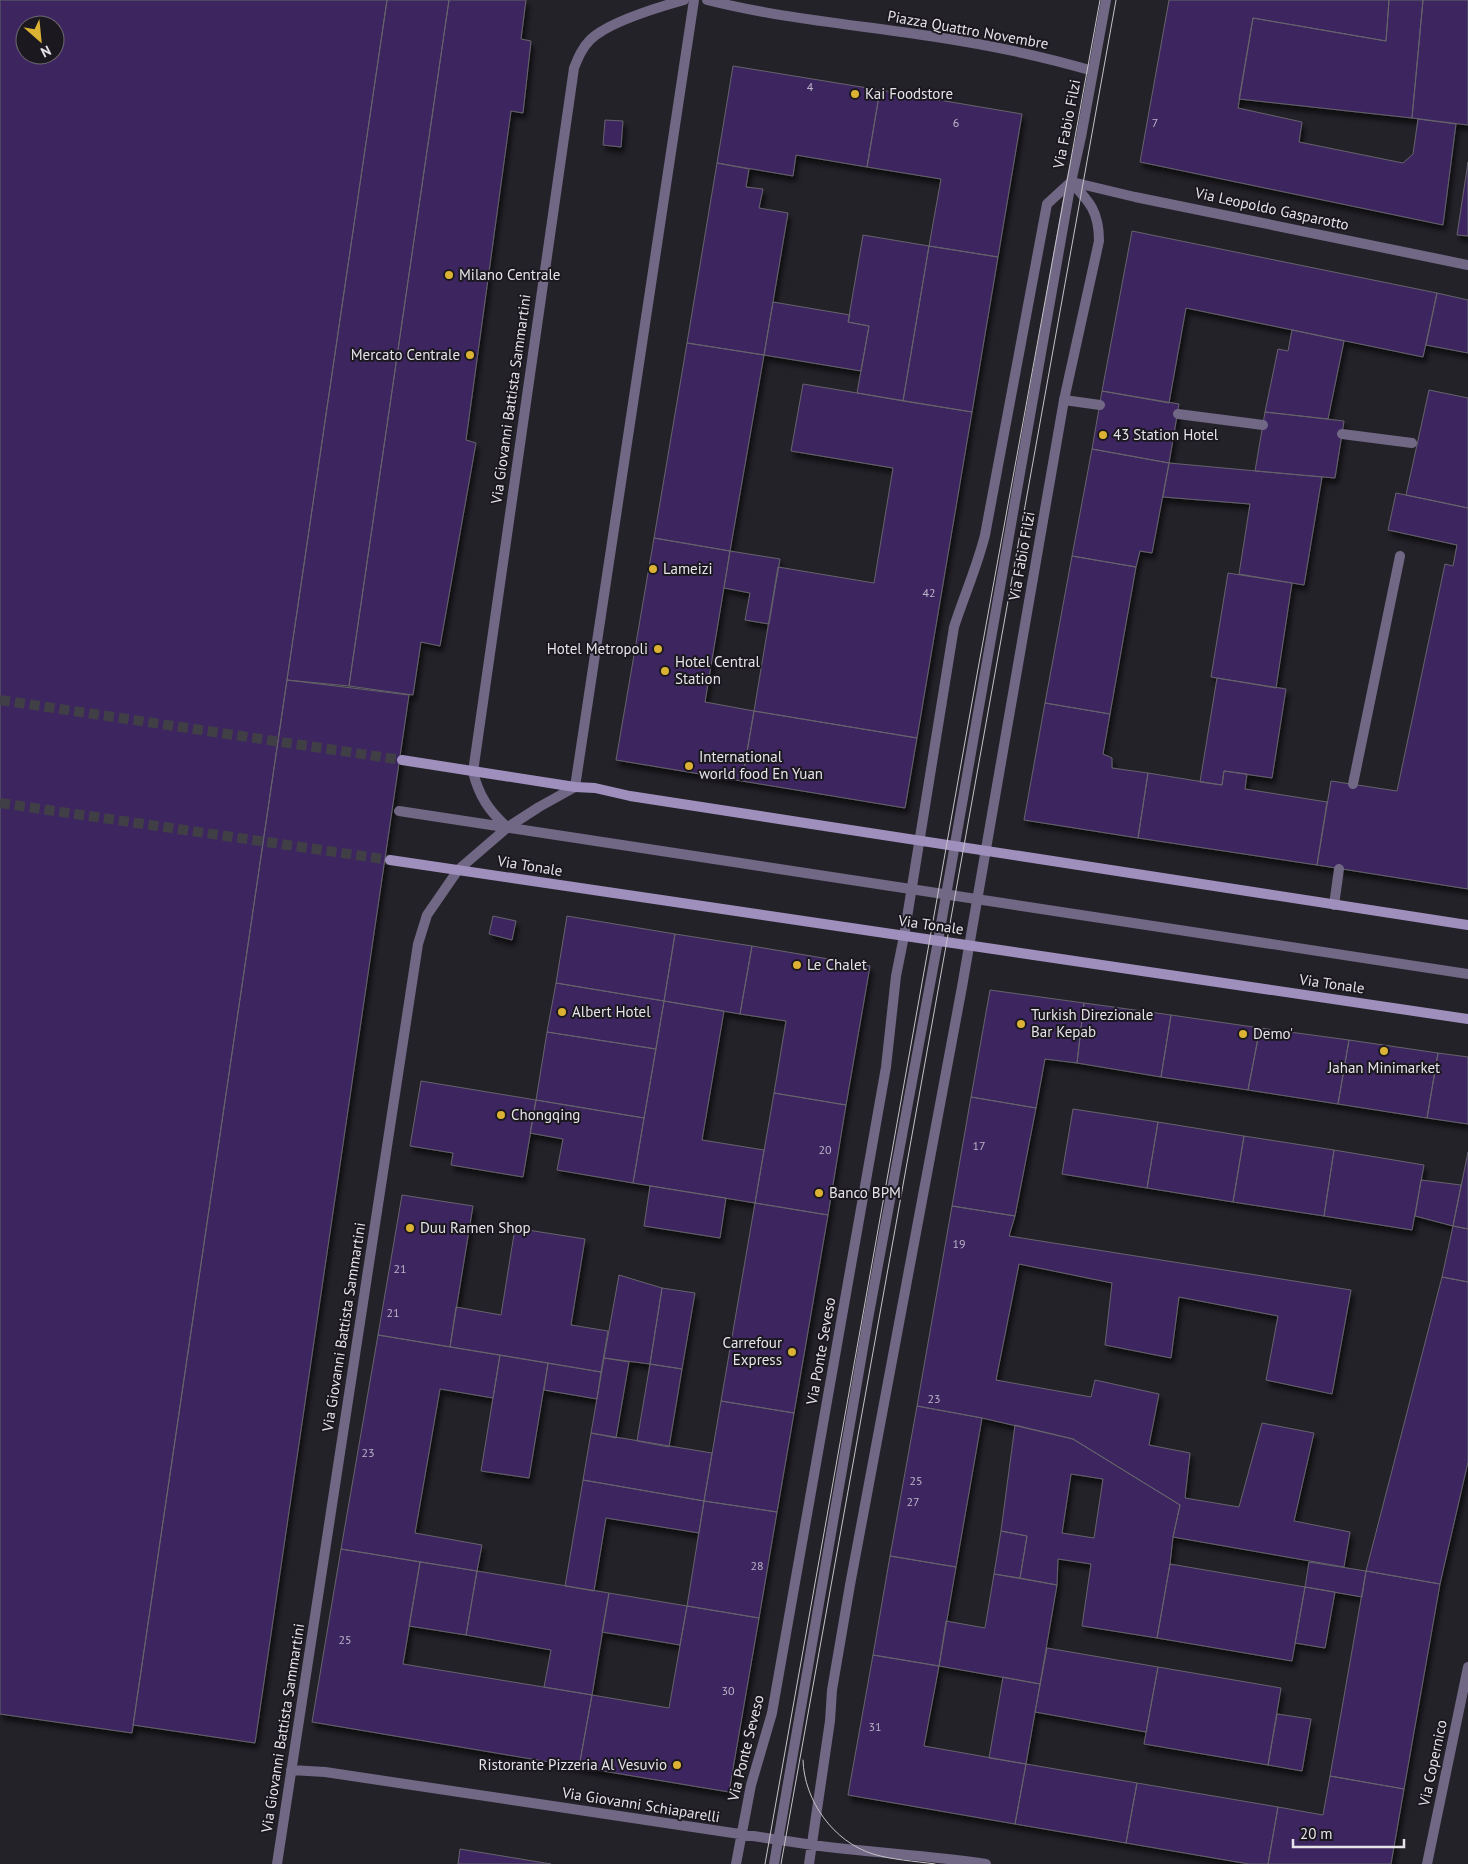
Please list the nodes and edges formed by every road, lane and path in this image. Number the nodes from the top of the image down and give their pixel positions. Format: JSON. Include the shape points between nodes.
{"nodes":[{"id":1,"x":684,"y":0,"type":"edge"},
{"id":2,"x":694,"y":0,"type":"edge"},
{"id":3,"x":707,"y":0,"type":"edge"},
{"id":4,"x":1106,"y":0,"type":"edge"},
{"id":5,"x":1093,"y":71,"type":"junction"},
{"id":6,"x":1071,"y":182,"type":"junction"},
{"id":7,"x":1468,"y":265,"type":"edge"},
{"id":8,"x":1064,"y":400,"type":"junction"},
{"id":9,"x":1100,"y":405,"type":"dead end"},
{"id":10,"x":1178,"y":414,"type":"dead end"},
{"id":11,"x":1263,"y":425,"type":"dead end"},
{"id":12,"x":1342,"y":434,"type":"dead end"},
{"id":13,"x":1412,"y":443,"type":"dead end"},
{"id":14,"x":1400,"y":556,"type":"dead end"},
{"id":15,"x":402,"y":760,"type":"tunnel mouth"},
{"id":16,"x":473,"y":772,"type":"junction"},
{"id":17,"x":1353,"y":784,"type":"dead end"},
{"id":18,"x":575,"y":787,"type":"junction"},
{"id":19,"x":399,"y":811,"type":"dead end"},
{"id":20,"x":508,"y":827,"type":"junction"},
{"id":21,"x":919,"y":841,"type":"junction"},
{"id":22,"x":955,"y":845,"type":"junction"},
{"id":23,"x":986,"y":851,"type":"junction"},
{"id":24,"x":390,"y":860,"type":"tunnel mouth"},
{"id":25,"x":1339,"y":869,"type":"dead end"},
{"id":26,"x":458,"y":870,"type":"junction"},
{"id":27,"x":911,"y":889,"type":"junction"},
{"id":28,"x":946,"y":895,"type":"junction"},
{"id":29,"x":976,"y":899,"type":"junction"},
{"id":30,"x":1334,"y":905,"type":"junction"},
{"id":31,"x":1468,"y":925,"type":"edge"},
{"id":32,"x":904,"y":936,"type":"junction"},
{"id":33,"x":938,"y":941,"type":"junction"},
{"id":34,"x":969,"y":945,"type":"junction"},
{"id":35,"x":1468,"y":974,"type":"edge"},
{"id":36,"x":1468,"y":1019,"type":"edge"},
{"id":37,"x":1468,"y":1667,"type":"edge"},
{"id":38,"x":291,"y":1770,"type":"junction"},
{"id":39,"x":742,"y":1835,"type":"junction"},
{"id":40,"x":779,"y":1841,"type":"junction"},
{"id":41,"x":813,"y":1845,"type":"junction"},
{"id":42,"x":277,"y":1864,"type":"edge"},
{"id":43,"x":736,"y":1864,"type":"edge"},
{"id":44,"x":774,"y":1864,"type":"edge"},
{"id":45,"x":809,"y":1864,"type":"edge"},
{"id":46,"x":986,"y":1864,"type":"edge"},
{"id":47,"x":1427,"y":1864,"type":"edge"}],
"edges":[{"from":1,"to":16,"type":"street","name":"Via Giovanni Battista Sammartini","via":[[602,32],[582,50],[574,68]]},
{"from":2,"to":18,"type":"street"},
{"from":3,"to":5,"type":"street","name":"Piazza Quattro Novembre","via":[[789,17],[938,37]]},
{"from":4,"to":5,"type":"street"},
{"from":5,"to":6,"type":"street","name":"Via Fabio Filzi"},
{"from":6,"to":7,"type":"street","name":"Via Leopoldo Gasparotto"},
{"from":6,"to":8,"type":"street","name":"Via Fabio Filzi","via":[[1095,212],[1099,241]]},
{"from":6,"to":21,"type":"street","name":"Via Fabio Filzi","via":[[1047,204],[985,535],[954,627]]},
{"from":6,"to":22,"type":"street","name":"Via Fabio Filzi"},
{"from":8,"to":9,"type":"street"},
{"from":8,"to":23,"type":"street","name":"Via Fabio Filzi"},
{"from":10,"to":11,"type":"street"},
{"from":12,"to":13,"type":"street"},
{"from":14,"to":17,"type":"street"},
{"from":15,"to":16,"type":"main road"},
{"from":16,"to":18,"type":"main road"},
{"from":16,"to":20,"type":"street","name":"Via Giovanni Battista Sammartini","via":[[483,801]]},
{"from":18,"to":20,"type":"street","name":"Via Giovanni Battista Sammartini"},
{"from":18,"to":21,"type":"main road"},
{"from":19,"to":20,"type":"street","name":"Via Tonale"},
{"from":20,"to":26,"type":"street","name":"Via Giovanni Battista Sammartini"},
{"from":20,"to":27,"type":"street","name":"Via Tonale"},
{"from":21,"to":22,"type":"main road"},
{"from":21,"to":27,"type":"street","name":"Via Ponte Seveso"},
{"from":22,"to":23,"type":"main road"},
{"from":22,"to":28,"type":"street","name":"Via Fabio Filzi"},
{"from":23,"to":29,"type":"street","name":"Via Fabio Filzi"},
{"from":23,"to":30,"type":"main road"},
{"from":24,"to":26,"type":"main road","name":"Via Tonale"},
{"from":25,"to":30,"type":"street"},
{"from":26,"to":32,"type":"main road","name":"Via Tonale"},
{"from":26,"to":38,"type":"street","name":"Via Giovanni Battista Sammartini","via":[[427,915],[418,944]]},
{"from":27,"to":28,"type":"street","name":"Via Tonale"},
{"from":27,"to":32,"type":"street","name":"Via Ponte Seveso"},
{"from":28,"to":29,"type":"street","name":"Via Tonale"},
{"from":28,"to":33,"type":"street","name":"Via Fabio Filzi"},
{"from":29,"to":34,"type":"street","name":"Via Fabio Filzi"},
{"from":29,"to":35,"type":"street","name":"Via Tonale"},
{"from":30,"to":31,"type":"main road"},
{"from":32,"to":33,"type":"main road","name":"Via Tonale"},
{"from":32,"to":39,"type":"street","name":"Via Ponte Seveso","via":[[886,1067],[772,1713],[751,1785]]},
{"from":33,"to":34,"type":"main road","name":"Via Tonale"},
{"from":33,"to":40,"type":"street","via":[[868,1319]]},
{"from":34,"to":36,"type":"main road","name":"Via Tonale"},
{"from":34,"to":41,"type":"street","via":[[850,1585],[832,1690]]},
{"from":37,"to":47,"type":"street","name":"Via Copernico"},
{"from":38,"to":39,"type":"street","name":"Via Giovanni Schiaparelli","via":[[325,1772]]},
{"from":38,"to":42,"type":"street","name":"Via Giovanni Battista Sammartini"},
{"from":39,"to":40,"type":"street","name":"Via Giovanni Schiaparelli"},
{"from":39,"to":43,"type":"street","name":"Via Ponte Seveso"},
{"from":40,"to":41,"type":"street","name":"Via Giovanni Schiaparelli"},
{"from":40,"to":44,"type":"street"},
{"from":41,"to":45,"type":"street"},
{"from":41,"to":46,"type":"street","name":"Via Giovanni Schiaparelli"}]}
